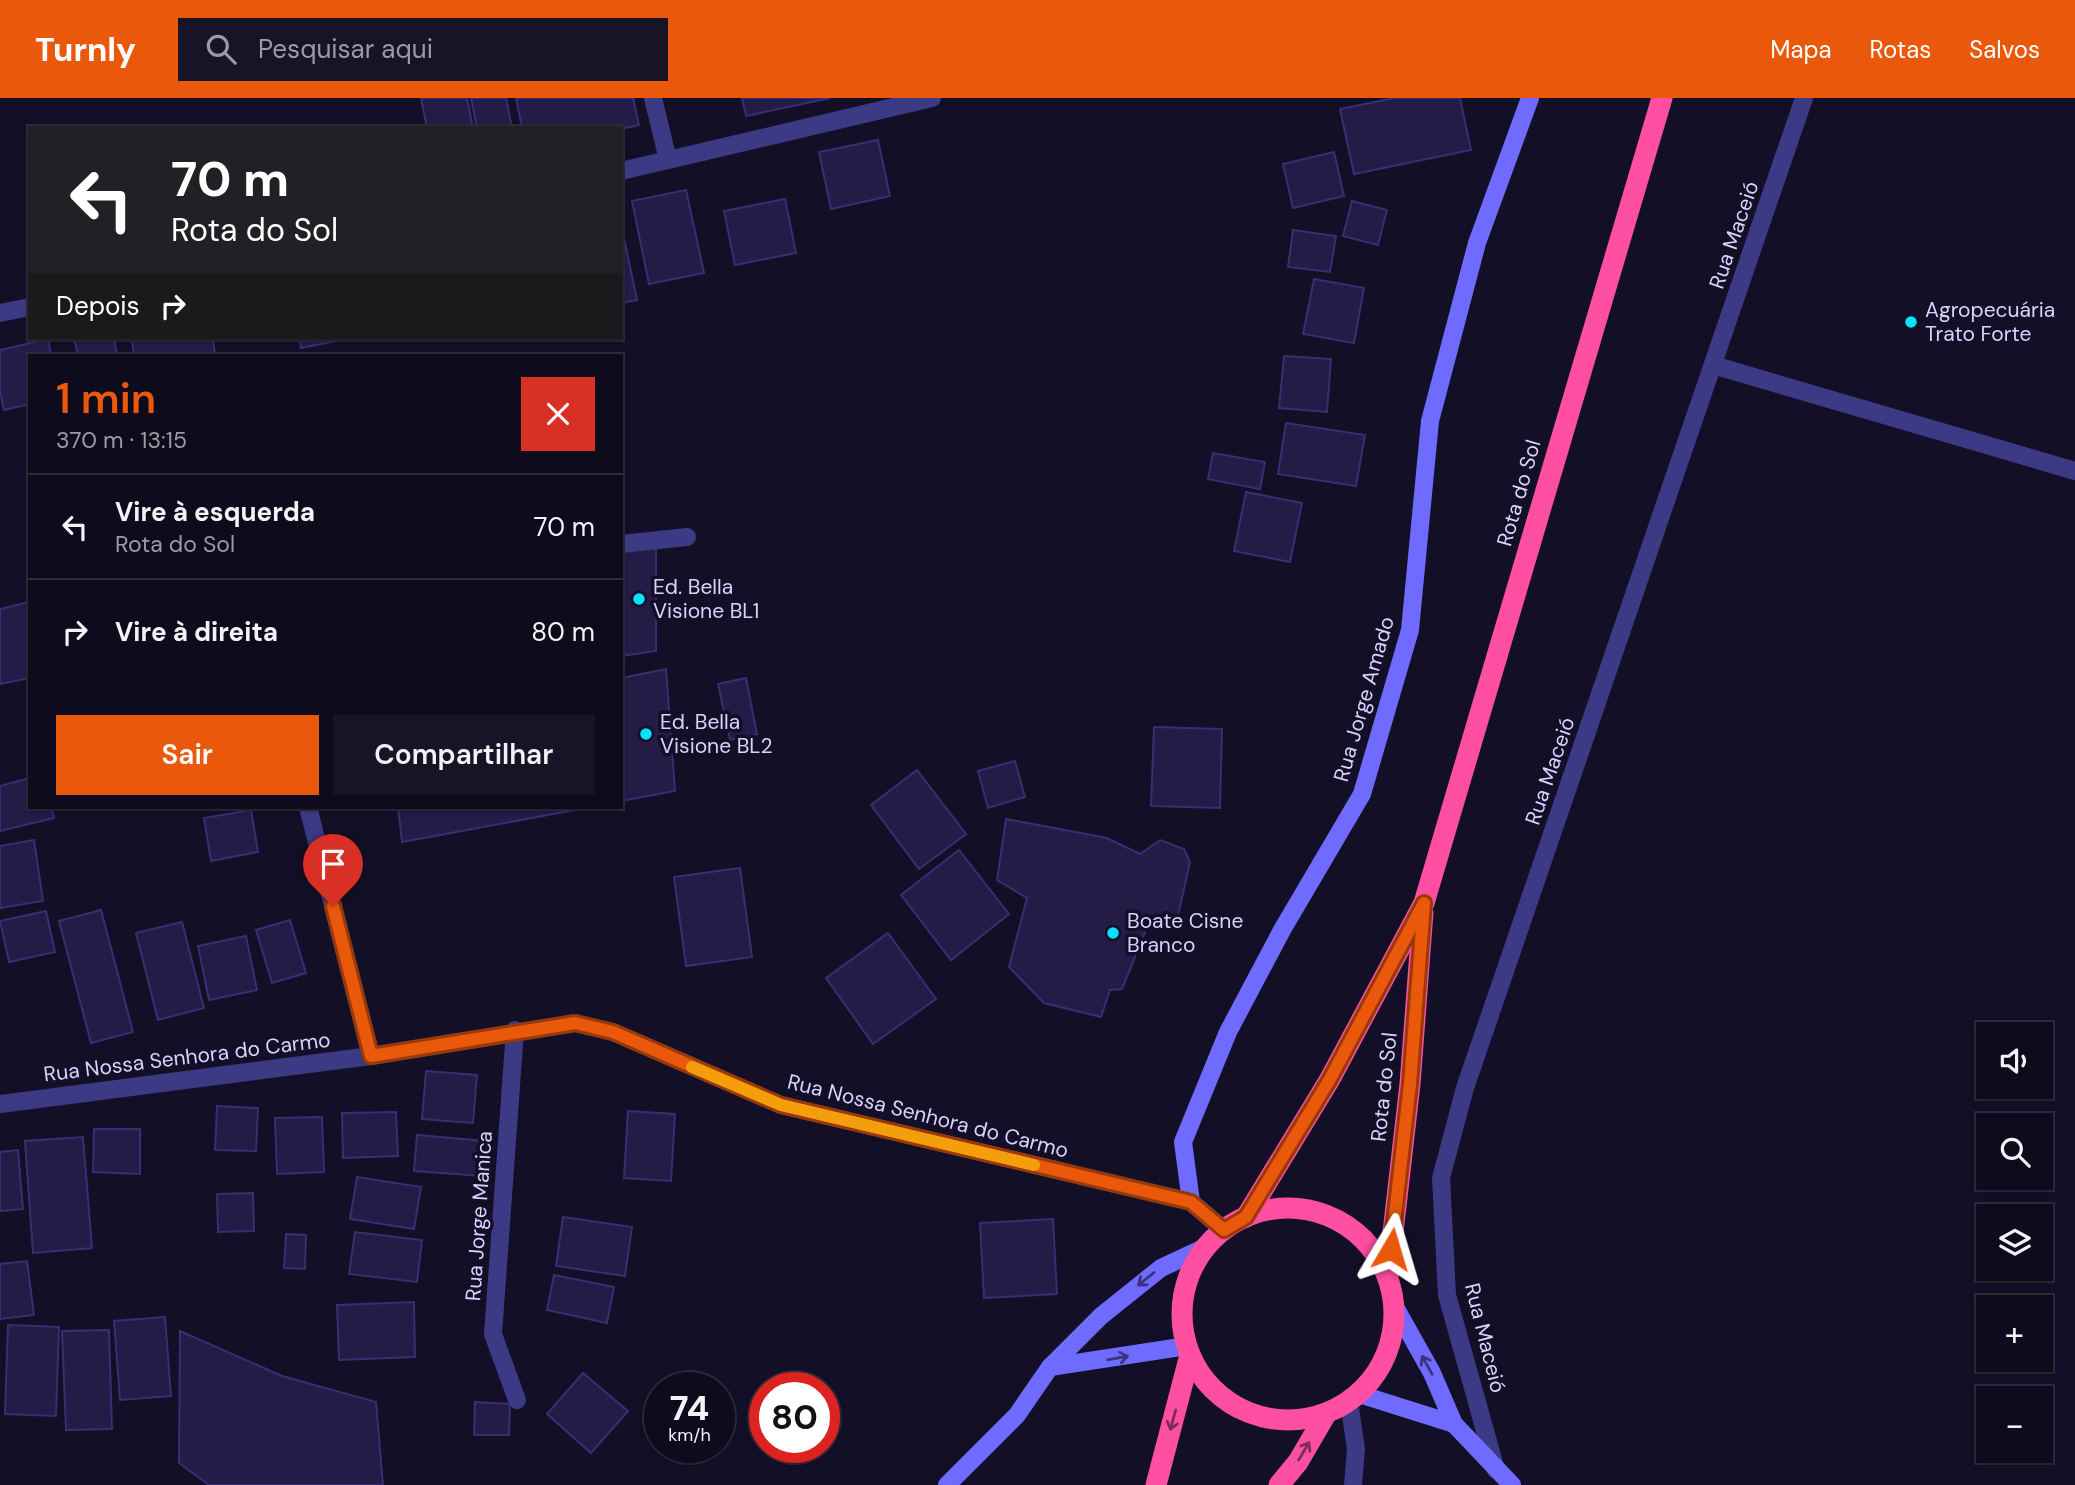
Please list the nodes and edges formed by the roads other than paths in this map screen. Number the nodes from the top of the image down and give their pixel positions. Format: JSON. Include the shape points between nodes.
{"nodes":[{"id":1,"x":653,"y":98,"type":"edge"},
{"id":2,"x":932,"y":98,"type":"edge"},
{"id":3,"x":1530,"y":98,"type":"edge"},
{"id":4,"x":1662,"y":98,"type":"edge"},
{"id":5,"x":1804,"y":98,"type":"edge"},
{"id":6,"x":667,"y":160,"type":"junction"},
{"id":7,"x":623,"y":171,"type":"edge"},
{"id":8,"x":28,"y":307,"type":"edge"},
{"id":9,"x":0,"y":313,"type":"edge"},
{"id":10,"x":1713,"y":365,"type":"junction"},
{"id":11,"x":2075,"y":471,"type":"edge"},
{"id":12,"x":687,"y":537,"type":"dead end"},
{"id":13,"x":623,"y":544,"type":"edge"},
{"id":14,"x":309,"y":809,"type":"edge"},
{"id":15,"x":1424,"y":903,"type":"junction"},
{"id":16,"x":515,"y":1030,"type":"junction"},
{"id":17,"x":371,"y":1056,"type":"junction"},
{"id":18,"x":0,"y":1104,"type":"edge"},
{"id":19,"x":1191,"y":1202,"type":"junction"},
{"id":20,"x":1246,"y":1217,"type":"junction"},
{"id":21,"x":1224,"y":1230,"type":"junction"},
{"id":22,"x":1206,"y":1247,"type":"junction"},
{"id":23,"x":1388,"y":1276,"type":"junction"},
{"id":24,"x":1395,"y":1307,"type":"junction"},
{"id":25,"x":1188,"y":1351,"type":"junction"},
{"id":26,"x":1050,"y":1367,"type":"junction"},
{"id":27,"x":1354,"y":1398,"type":"junction"},
{"id":28,"x":517,"y":1400,"type":"dead end"},
{"id":29,"x":1326,"y":1414,"type":"junction"},
{"id":30,"x":1454,"y":1424,"type":"junction"},
{"id":31,"x":1496,"y":1470,"type":"junction"},
{"id":32,"x":947,"y":1485,"type":"edge"},
{"id":33,"x":1156,"y":1485,"type":"edge"},
{"id":34,"x":1279,"y":1485,"type":"edge"},
{"id":35,"x":1353,"y":1485,"type":"edge"},
{"id":36,"x":1512,"y":1485,"type":"edge"}],
"edges":[{"from":1,"to":6,"type":"street"},
{"from":2,"to":6,"type":"street"},
{"from":3,"to":19,"type":"street","name":"Rua Jorge Amado","via":[[1478,243],[1430,421],[1410,630],[1362,794],[1228,1032],[1183,1142]]},
{"from":4,"to":15,"type":"highway","name":"Rota do Sol"},
{"from":5,"to":10,"type":"street","name":"Rua Maceió"},
{"from":6,"to":7,"type":"street"},
{"from":8,"to":9,"type":"street"},
{"from":10,"to":11,"type":"street"},
{"from":10,"to":31,"type":"street","name":"Rua Maceió","via":[[1465,1088],[1441,1178],[1447,1295]]},
{"from":12,"to":13,"type":"street"},
{"from":14,"to":17,"type":"street"},
{"from":15,"to":20,"type":"highway","name":"Rota do Sol","via":[[1330,1079]]},
{"from":15,"to":23,"type":"highway","name":"Rota do Sol"},
{"from":16,"to":17,"type":"street","name":"Rua Nossa Senhora do Carmo"},
{"from":16,"to":19,"type":"street","name":"Rua Nossa Senhora do Carmo","via":[[575,1023],[613,1032],[781,1105]]},
{"from":16,"to":28,"type":"street","name":"Rua Jorge Manica","via":[[492,1334]]},
{"from":17,"to":18,"type":"street","name":"Rua Nossa Senhora do Carmo"},
{"from":19,"to":21,"type":"street"},
{"from":20,"to":21,"type":"highway"},
{"from":20,"to":23,"type":"highway","via":[[1275,1209],[1306,1210],[1335,1218],[1367,1242]]},
{"from":21,"to":22,"type":"highway"},
{"from":22,"to":25,"type":"highway","via":[[1184,1294],[1182,1325]]},
{"from":22,"to":26,"type":"street","one_way":true,"via":[[1161,1268],[1101,1316]]},
{"from":23,"to":24,"type":"highway"},
{"from":24,"to":27,"type":"highway","via":[[1392,1339],[1384,1359]]},
{"from":30,"to":24,"type":"street","one_way":true},
{"from":26,"to":25,"type":"street","one_way":true},
{"from":25,"to":29,"type":"highway","via":[[1203,1378],[1222,1398],[1245,1412],[1286,1420]]},
{"from":25,"to":33,"type":"highway","one_way":true},
{"from":26,"to":32,"type":"street","via":[[1017,1415]]},
{"from":27,"to":29,"type":"highway"},
{"from":27,"to":30,"type":"street"},
{"from":27,"to":35,"type":"street"},
{"from":34,"to":29,"type":"highway","one_way":true},
{"from":30,"to":31,"type":"street"},
{"from":31,"to":36,"type":"street"}]}
